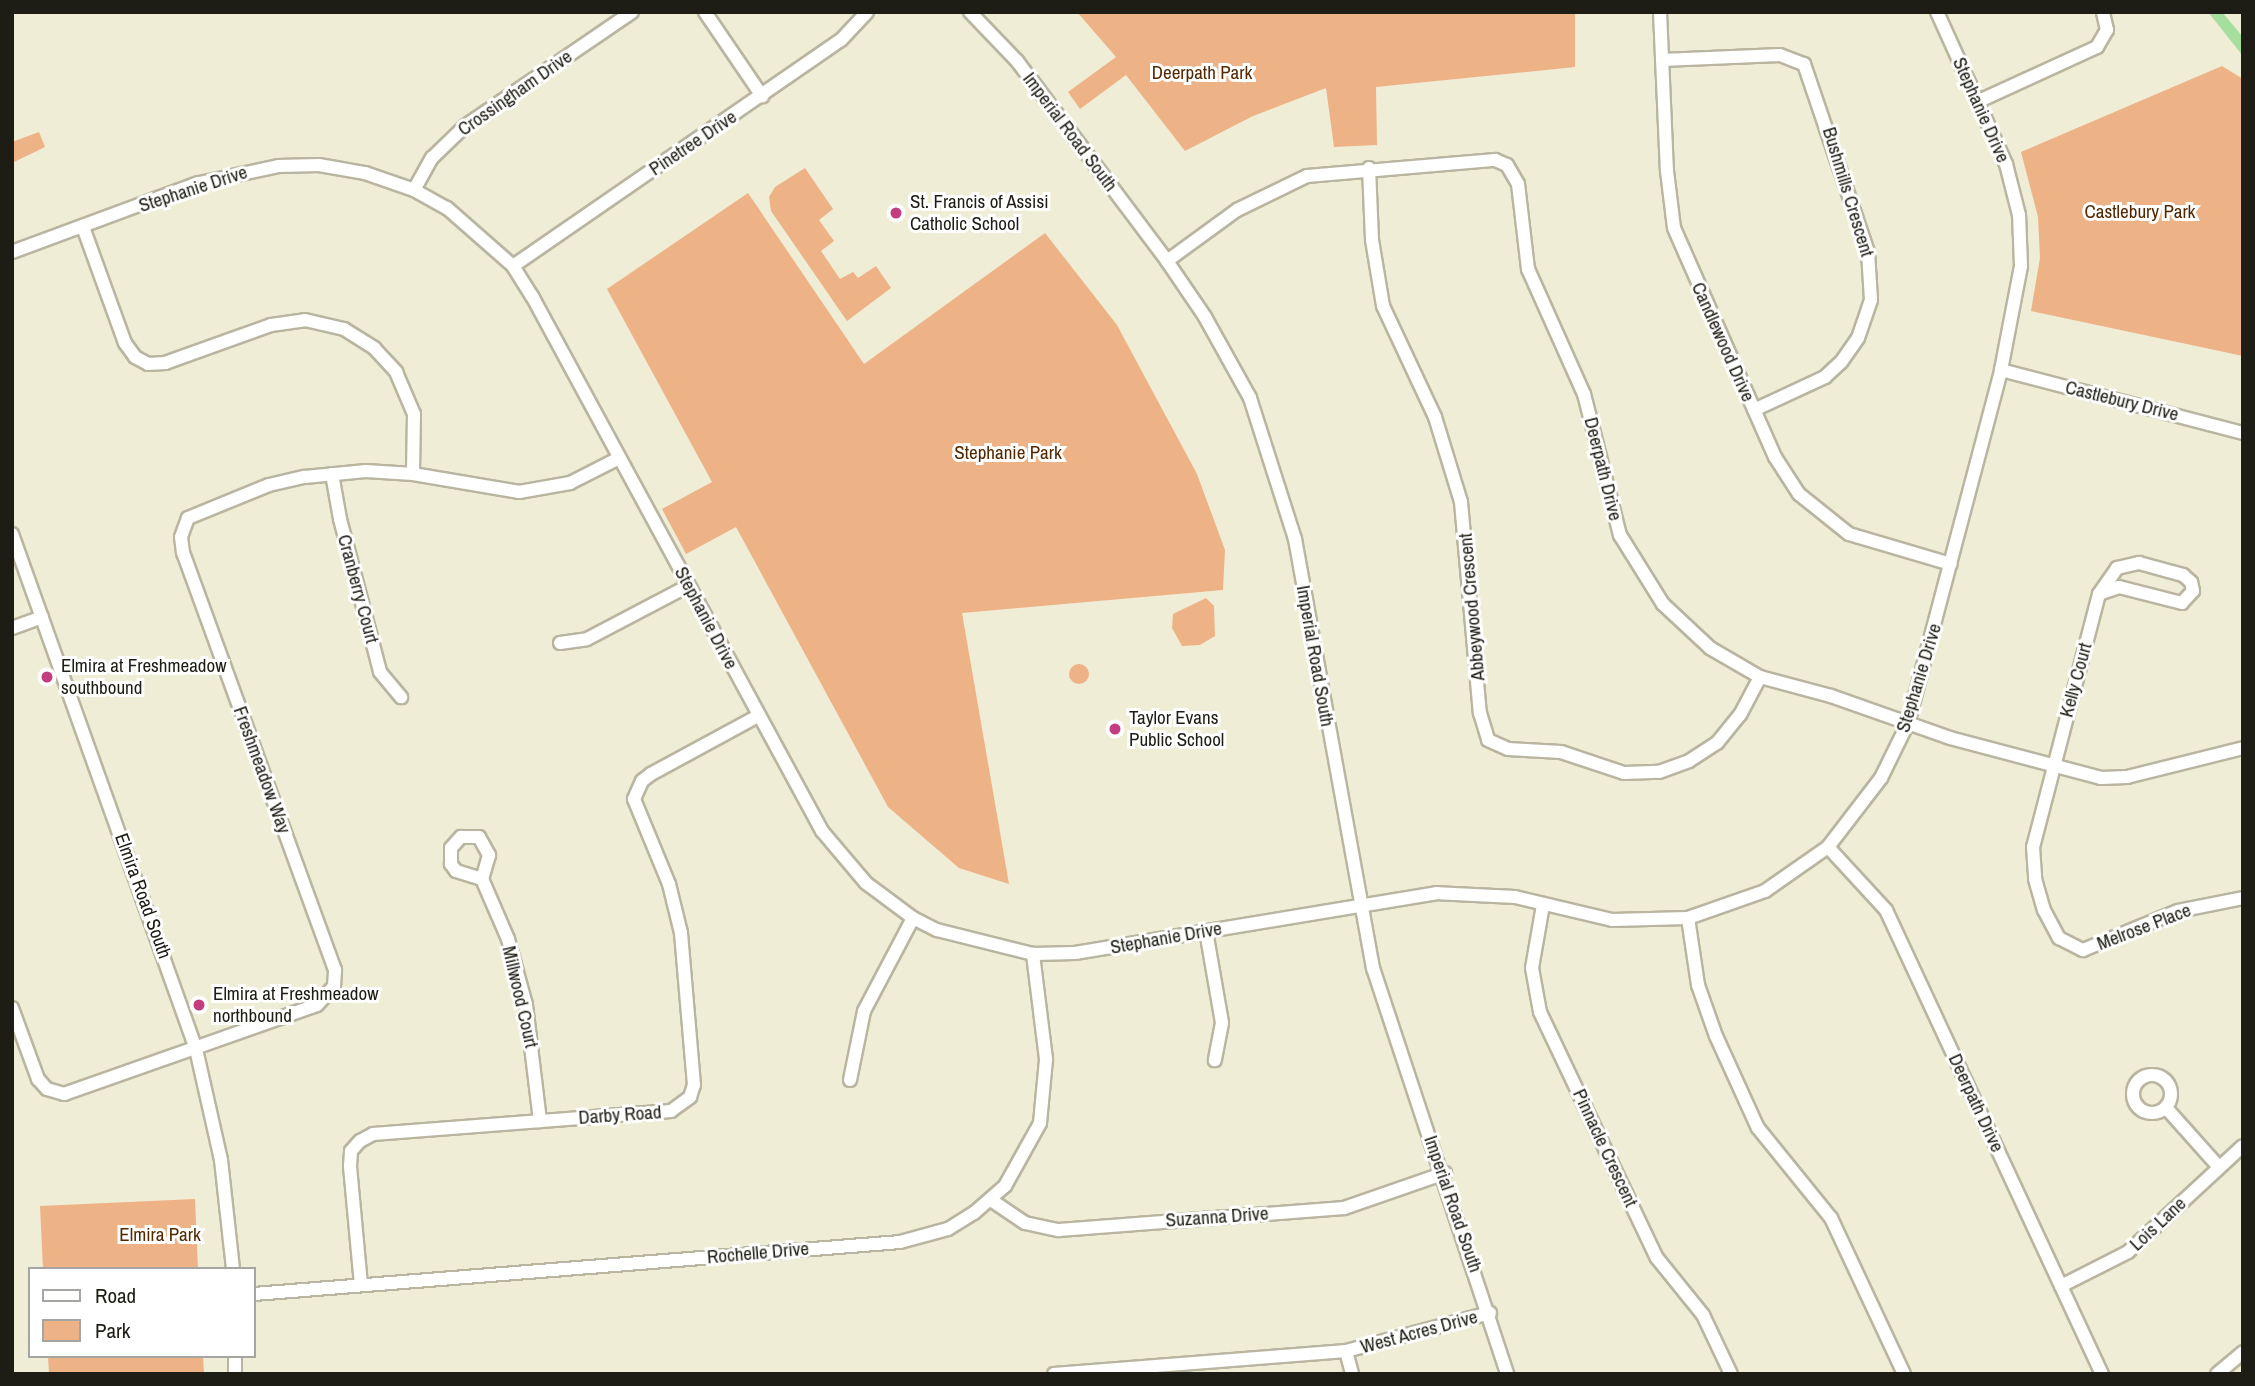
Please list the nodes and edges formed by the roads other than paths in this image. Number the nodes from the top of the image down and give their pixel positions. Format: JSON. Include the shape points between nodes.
{"nodes":[{"id":1,"x":632,"y":12,"type":"edge"},
{"id":2,"x":705,"y":12,"type":"edge"},
{"id":3,"x":867,"y":12,"type":"edge"},
{"id":4,"x":970,"y":12,"type":"edge"},
{"id":5,"x":1660,"y":12,"type":"edge"},
{"id":6,"x":1937,"y":12,"type":"edge"},
{"id":7,"x":2103,"y":12,"type":"edge"},
{"id":8,"x":1662,"y":60,"type":"junction"},
{"id":9,"x":762,"y":96,"type":"junction"},
{"id":10,"x":1979,"y":101,"type":"junction"},
{"id":11,"x":1369,"y":168,"type":"junction"},
{"id":12,"x":415,"y":190,"type":"junction"},
{"id":13,"x":83,"y":227,"type":"junction"},
{"id":14,"x":12,"y":252,"type":"edge"},
{"id":15,"x":1167,"y":261,"type":"junction"},
{"id":16,"x":513,"y":266,"type":"junction"},
{"id":17,"x":2001,"y":370,"type":"junction"},
{"id":18,"x":1754,"y":410,"type":"junction"},
{"id":19,"x":2243,"y":433,"type":"edge"},
{"id":20,"x":619,"y":458,"type":"junction"},
{"id":21,"x":332,"y":474,"type":"junction"},
{"id":22,"x":413,"y":474,"type":"junction"},
{"id":23,"x":12,"y":534,"type":"edge"},
{"id":24,"x":1951,"y":564,"type":"junction"},
{"id":25,"x":688,"y":586,"type":"junction"},
{"id":26,"x":2099,"y":594,"type":"junction"},
{"id":27,"x":42,"y":617,"type":"junction"},
{"id":28,"x":12,"y":628,"type":"edge"},
{"id":29,"x":560,"y":643,"type":"dead end"},
{"id":30,"x":1760,"y":677,"type":"junction"},
{"id":31,"x":401,"y":697,"type":"dead end"},
{"id":32,"x":758,"y":716,"type":"junction"},
{"id":33,"x":1908,"y":723,"type":"junction"},
{"id":34,"x":2243,"y":748,"type":"edge"},
{"id":35,"x":2053,"y":766,"type":"junction"},
{"id":36,"x":1828,"y":847,"type":"junction"},
{"id":37,"x":482,"y":879,"type":"dead end"},
{"id":38,"x":2243,"y":898,"type":"edge"},
{"id":39,"x":1360,"y":903,"type":"junction"},
{"id":40,"x":1543,"y":905,"type":"junction"},
{"id":41,"x":913,"y":918,"type":"junction"},
{"id":42,"x":1688,"y":918,"type":"junction"},
{"id":43,"x":1206,"y":931,"type":"junction"},
{"id":44,"x":1033,"y":954,"type":"junction"},
{"id":45,"x":12,"y":1008,"type":"edge"},
{"id":46,"x":196,"y":1049,"type":"junction"},
{"id":47,"x":1214,"y":1060,"type":"dead end"},
{"id":48,"x":849,"y":1080,"type":"dead end"},
{"id":49,"x":2168,"y":1110,"type":"dead end"},
{"id":50,"x":540,"y":1121,"type":"junction"},
{"id":51,"x":2243,"y":1146,"type":"edge"},
{"id":52,"x":2219,"y":1167,"type":"junction"},
{"id":53,"x":1445,"y":1174,"type":"junction"},
{"id":54,"x":992,"y":1200,"type":"junction"},
{"id":55,"x":233,"y":1267,"type":"edge"},
{"id":56,"x":360,"y":1285,"type":"junction"},
{"id":57,"x":2062,"y":1286,"type":"junction"},
{"id":58,"x":256,"y":1294,"type":"edge"},
{"id":59,"x":1490,"y":1312,"type":"junction"},
{"id":60,"x":1346,"y":1351,"type":"junction"},
{"id":61,"x":2243,"y":1352,"type":"edge"},
{"id":62,"x":1054,"y":1374,"type":"edge"},
{"id":63,"x":1352,"y":1374,"type":"edge"},
{"id":64,"x":1507,"y":1374,"type":"edge"},
{"id":65,"x":1731,"y":1374,"type":"edge"},
{"id":66,"x":1904,"y":1374,"type":"edge"},
{"id":67,"x":2102,"y":1374,"type":"edge"},
{"id":68,"x":2217,"y":1374,"type":"edge"}],
"edges":[{"from":1,"to":12,"type":"street","name":"Crossingham Drive","via":[[465,126],[432,158]]},
{"from":2,"to":9,"type":"street"},
{"from":3,"to":9,"type":"street","name":"Pinetree Drive","via":[[841,40]]},
{"from":4,"to":15,"type":"street","name":"Imperial Road South","via":[[1017,61]]},
{"from":5,"to":8,"type":"street","name":"Candlewood Drive"},
{"from":6,"to":10,"type":"street","name":"Stephanie Drive"},
{"from":7,"to":10,"type":"street","via":[[2106,30],[2097,47]]},
{"from":8,"to":18,"type":"street","name":"Candlewood Drive","via":[[1674,229]]},
{"from":8,"to":18,"type":"street","name":"Bushmills Crescent","via":[[1780,55],[1804,65],[1868,252],[1871,300],[1858,338],[1841,362],[1825,377]]},
{"from":9,"to":16,"type":"street","name":"Pinetree Drive"},
{"from":10,"to":17,"type":"street","name":"Stephanie Drive","via":[[2006,164],[2019,215],[2021,266]]},
{"from":11,"to":15,"type":"street","name":"Deerpath Drive","via":[[1307,176],[1277,189],[1237,210]]},
{"from":11,"to":30,"type":"street","name":"Deerpath Drive","via":[[1495,160],[1514,173],[1528,269],[1584,394],[1609,505],[1633,563],[1684,626]]},
{"from":11,"to":30,"type":"street","name":"Abbeywood Crescent","via":[[1372,240],[1383,306],[1434,417],[1461,502],[1480,713],[1488,740],[1508,749],[1562,752],[1624,773],[1659,772],[1689,761],[1717,743],[1740,715]]},
{"from":12,"to":13,"type":"street","name":"Stephanie Drive","via":[[365,173],[319,165],[278,166],[199,184]]},
{"from":12,"to":16,"type":"street","name":"Stephanie Drive","via":[[447,208]]},
{"from":13,"to":14,"type":"street","name":"Stephanie Drive"},
{"from":13,"to":22,"type":"street","via":[[125,343],[135,357],[148,364],[164,363],[271,325],[305,320],[344,329],[374,348],[396,372],[414,414]]},
{"from":15,"to":39,"type":"street","name":"Imperial Road South","via":[[1235,369],[1286,501]]},
{"from":16,"to":20,"type":"street","name":"Stephanie Drive"},
{"from":17,"to":19,"type":"street","name":"Castlebury Drive"},
{"from":17,"to":24,"type":"street","name":"Stephanie Drive"},
{"from":18,"to":24,"type":"street","name":"Candlewood Drive","via":[[1788,481],[1829,521],[1873,544]]},
{"from":20,"to":22,"type":"street","name":"Freshmeadow Way","via":[[570,483],[519,492]]},
{"from":20,"to":25,"type":"street","name":"Stephanie Drive"},
{"from":21,"to":22,"type":"street","name":"Freshmeadow Way"},
{"from":21,"to":31,"type":"street","name":"Cranberry Court","via":[[380,672]]},
{"from":21,"to":46,"type":"street","name":"Freshmeadow Way","via":[[269,485],[195,512],[180,537],[337,978],[331,993],[317,1005]]},
{"from":23,"to":27,"type":"street","name":"Elmira Road South"},
{"from":24,"to":33,"type":"street","name":"Stephanie Drive"},
{"from":25,"to":29,"type":"street","via":[[587,639]]},
{"from":25,"to":32,"type":"street","name":"Stephanie Drive"},
{"from":26,"to":26,"type":"street","name":"Kelly Court","via":[[2119,587],[2182,603],[2193,591],[2183,575],[2139,563],[2117,568]]},
{"from":26,"to":35,"type":"street","name":"Kelly Court"},
{"from":27,"to":28,"type":"street"},
{"from":27,"to":46,"type":"street","name":"Elmira Road South"},
{"from":30,"to":33,"type":"street","name":"Deerpath Drive"},
{"from":32,"to":41,"type":"street","name":"Stephanie Drive","via":[[833,847],[866,883]]},
{"from":32,"to":50,"type":"street","name":"Darby Road","via":[[651,774],[642,781],[634,799],[669,884],[681,933],[694,1085],[690,1097],[671,1111]]},
{"from":33,"to":35,"type":"street","name":"Deerpath Drive"},
{"from":33,"to":36,"type":"street","name":"Stephanie Drive","via":[[1875,787]]},
{"from":34,"to":35,"type":"street","name":"Deerpath Drive","via":[[2127,777],[2101,778]]},
{"from":35,"to":38,"type":"street","name":"Melrose Place","via":[[2033,847],[2035,878],[2044,910],[2059,938],[2071,948],[2097,946],[2178,911]]},
{"from":36,"to":42,"type":"street","name":"Stephanie Drive","via":[[1765,891]]},
{"from":36,"to":57,"type":"street","name":"Deerpath Drive","via":[[1886,910]]},
{"from":37,"to":50,"type":"street","name":"Millwood Court","via":[[508,939],[526,1005]]},
{"from":39,"to":40,"type":"street","name":"Stephanie Drive","via":[[1436,892],[1515,897]]},
{"from":39,"to":43,"type":"street","name":"Stephanie Drive"},
{"from":39,"to":53,"type":"street","name":"Imperial Road South","via":[[1382,1003]]},
{"from":40,"to":42,"type":"street","name":"Stephanie Drive","via":[[1612,920]]},
{"from":40,"to":65,"type":"street","name":"Pinnacle Crescent","via":[[1532,968],[1540,1012],[1657,1258],[1703,1315]]},
{"from":41,"to":44,"type":"street","name":"Stephanie Drive","via":[[966,941]]},
{"from":41,"to":48,"type":"street","via":[[864,1011]]},
{"from":42,"to":66,"type":"street","via":[[1698,985],[1753,1117],[1775,1155],[1819,1199],[1831,1218]]},
{"from":43,"to":44,"type":"street","name":"Stephanie Drive","via":[[1075,953]]},
{"from":43,"to":47,"type":"street","via":[[1222,1023]]},
{"from":44,"to":54,"type":"street","name":"Rochelle Drive","via":[[1046,1059],[1045,1100],[1030,1147]]},
{"from":45,"to":46,"type":"street","name":"Freshmeadow Way","via":[[38,1079],[55,1093],[71,1094]]},
{"from":46,"to":55,"type":"street","name":"Elmira Road South","via":[[221,1160]]},
{"from":49,"to":52,"type":"street"},
{"from":50,"to":56,"type":"street","name":"Darby Road","via":[[373,1134],[360,1141],[351,1152],[350,1166]]},
{"from":51,"to":52,"type":"street","name":"Lois Lane"},
{"from":52,"to":57,"type":"street","name":"Lois Lane","via":[[2128,1252]]},
{"from":53,"to":54,"type":"street","name":"Suzanna Drive","via":[[1344,1208],[1059,1230],[1025,1223]]},
{"from":53,"to":59,"type":"street","name":"Imperial Road South"},
{"from":54,"to":56,"type":"street","name":"Rochelle Drive","via":[[948,1228],[900,1242]]},
{"from":56,"to":58,"type":"street","name":"Rochelle Drive"},
{"from":57,"to":67,"type":"street","name":"Deerpath Drive"},
{"from":59,"to":60,"type":"street","name":"West Acres Drive"},
{"from":59,"to":64,"type":"street","name":"Imperial Road South"},
{"from":60,"to":62,"type":"street","name":"West Acres Drive"},
{"from":60,"to":63,"type":"street"},
{"from":61,"to":68,"type":"street"}]}
